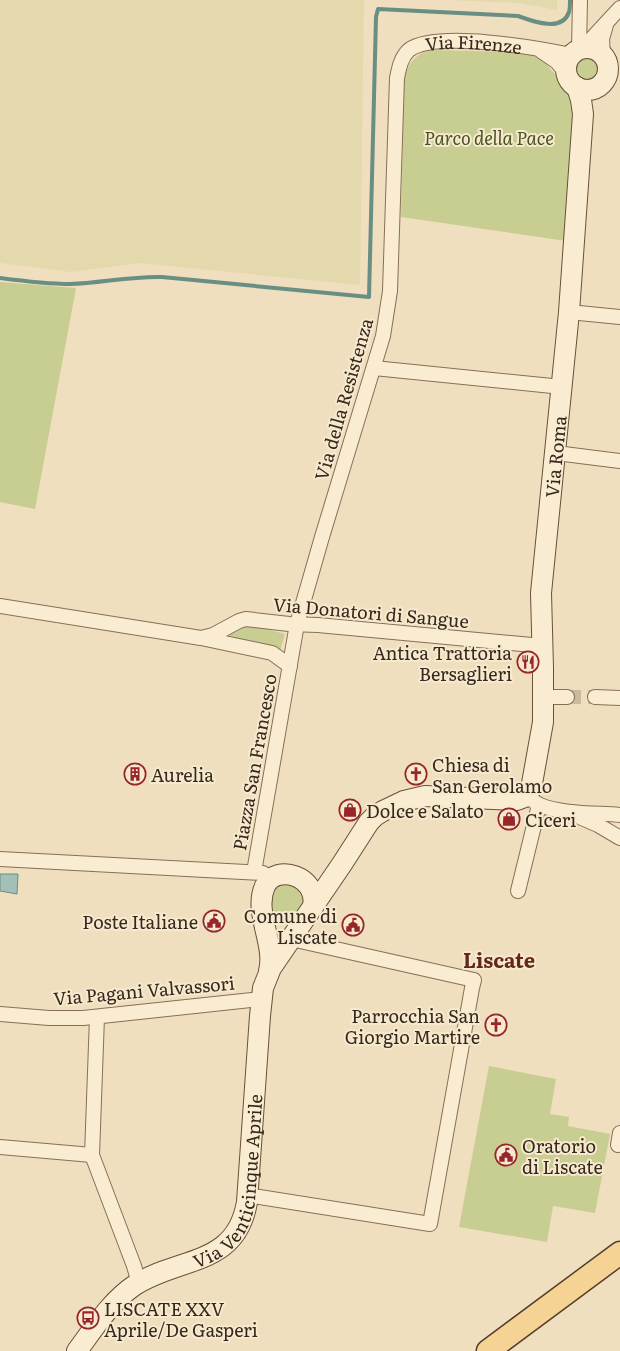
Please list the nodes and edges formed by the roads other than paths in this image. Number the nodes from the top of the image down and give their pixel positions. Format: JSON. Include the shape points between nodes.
{"nodes":[{"id":1,"x":580,"y":0,"type":"edge"},
{"id":2,"x":620,"y":8,"type":"edge"},
{"id":3,"x":608,"y":20,"type":"junction"},
{"id":4,"x":409,"y":50,"type":"joint"},
{"id":5,"x":610,"y":68,"type":"edge"},
{"id":6,"x":581,"y":70,"type":"junction"},
{"id":7,"x":620,"y":88,"type":"edge"},
{"id":8,"x":568,"y":312,"type":"junction"},
{"id":9,"x":620,"y":317,"type":"edge"},
{"id":10,"x":374,"y":368,"type":"junction"},
{"id":11,"x":562,"y":387,"type":"junction"},
{"id":12,"x":556,"y":453,"type":"junction"},
{"id":13,"x":620,"y":462,"type":"edge"},
{"id":14,"x":0,"y":606,"type":"edge"},
{"id":15,"x":297,"y":624,"type":"junction"},
{"id":16,"x":201,"y":638,"type":"junction"},
{"id":17,"x":543,"y":646,"type":"junction"},
{"id":18,"x":290,"y":666,"type":"junction"},
{"id":19,"x":544,"y":697,"type":"junction"},
{"id":20,"x":567,"y":697,"type":"tunnel mouth"},
{"id":21,"x":595,"y":698,"type":"tunnel mouth"},
{"id":22,"x":620,"y":698,"type":"edge"},
{"id":23,"x":533,"y":800,"type":"junction"},
{"id":24,"x":565,"y":810,"type":"junction"},
{"id":25,"x":620,"y":815,"type":"edge"},
{"id":26,"x":620,"y":838,"type":"edge"},
{"id":27,"x":0,"y":859,"type":"edge"},
{"id":28,"x":254,"y":872,"type":"junction"},
{"id":29,"x":335,"y":875,"type":"junction"},
{"id":30,"x":288,"y":876,"type":"junction"},
{"id":31,"x":518,"y":891,"type":"dead end"},
{"id":32,"x":262,"y":895,"type":"junction"},
{"id":33,"x":266,"y":921,"type":"junction"},
{"id":34,"x":302,"y":923,"type":"junction"},
{"id":35,"x":268,"y":975,"type":"junction"},
{"id":36,"x":261,"y":998,"type":"junction"},
{"id":37,"x":0,"y":1014,"type":"edge"},
{"id":38,"x":97,"y":1017,"type":"junction"},
{"id":39,"x":0,"y":1147,"type":"edge"},
{"id":40,"x":92,"y":1155,"type":"junction"},
{"id":41,"x":247,"y":1195,"type":"junction"},
{"id":42,"x":620,"y":1245,"type":"edge"},
{"id":43,"x":620,"y":1253,"type":"edge"},
{"id":44,"x":139,"y":1283,"type":"junction"},
{"id":45,"x":549,"y":1306,"type":"junction"},
{"id":46,"x":77,"y":1351,"type":"edge"},
{"id":47,"x":488,"y":1351,"type":"edge"}],
"edges":[{"from":1,"to":6,"type":"street"},
{"from":2,"to":3,"type":"street"},
{"from":3,"to":5,"type":"street","via":[[602,39]]},
{"from":3,"to":6,"type":"street"},
{"from":4,"to":6,"type":"street","name":"Via Firenze","via":[[422,44],[458,42],[523,45]]},
{"from":4,"to":10,"type":"street","name":"Via della Resistenza","via":[[401,61],[397,78],[389,307]]},
{"from":5,"to":6,"type":"street","name":"Via Roma","via":[[603,82]]},
{"from":5,"to":6,"type":"street","via":[[594,49]]},
{"from":6,"to":7,"type":"street","name":"Via Firenze"},
{"from":6,"to":8,"type":"street","name":"Via Roma","via":[[586,103]]},
{"from":8,"to":9,"type":"street"},
{"from":8,"to":11,"type":"street","name":"Via Roma"},
{"from":10,"to":11,"type":"street"},
{"from":10,"to":15,"type":"street","name":"Via della Resistenza"},
{"from":11,"to":12,"type":"street","name":"Via Roma"},
{"from":12,"to":13,"type":"street"},
{"from":12,"to":17,"type":"street","name":"Via Roma","via":[[543,568]]},
{"from":14,"to":16,"type":"street","name":"Via Donatori di Sangue"},
{"from":15,"to":16,"type":"street","name":"Via Donatori di Sangue","via":[[242,620]]},
{"from":15,"to":17,"type":"street","name":"Via Donatori di Sangue"},
{"from":15,"to":18,"type":"street","name":"Via della Resistenza"},
{"from":16,"to":18,"type":"street","name":"Via Donatori di Sangue","via":[[272,653]]},
{"from":17,"to":19,"type":"street","name":"Via Roma"},
{"from":18,"to":28,"type":"street","name":"Piazza San Francesco"},
{"from":19,"to":20,"type":"street"},
{"from":19,"to":23,"type":"street","name":"Via Roma","via":[[532,784]]},
{"from":21,"to":22,"type":"street"},
{"from":23,"to":24,"type":"street"},
{"from":23,"to":29,"type":"street","name":"Via Venticinque Aprile","via":[[425,796],[404,801],[372,819]]},
{"from":23,"to":31,"type":"street"},
{"from":24,"to":25,"type":"street"},
{"from":24,"to":26,"type":"street"},
{"from":27,"to":28,"type":"street","name":"Piazza San Francesco"},
{"from":28,"to":30,"type":"street"},
{"from":28,"to":32,"type":"street","via":[[261,882]]},
{"from":29,"to":30,"type":"street","via":[[312,879]]},
{"from":29,"to":34,"type":"street","name":"Via Venticinque Aprile"},
{"from":30,"to":32,"type":"street","via":[[270,880]]},
{"from":30,"to":34,"type":"street","via":[[305,882],[314,896]]},
{"from":32,"to":33,"type":"street"},
{"from":33,"to":34,"type":"street","via":[[282,929]]},
{"from":33,"to":35,"type":"street","name":"Via Venticinque Aprile","via":[[271,958]]},
{"from":34,"to":35,"type":"street","name":"Via Venticinque Aprile"},
{"from":34,"to":41,"type":"street","via":[[474,980],[430,1224]]},
{"from":35,"to":36,"type":"street","name":"Via Venticinque Aprile"},
{"from":36,"to":38,"type":"street","name":"Via Pagani Valvassori"},
{"from":36,"to":41,"type":"street","name":"Via Venticinque Aprile"},
{"from":37,"to":38,"type":"street","name":"Via Pagani Valvassori"},
{"from":38,"to":40,"type":"street"},
{"from":39,"to":40,"type":"street"},
{"from":40,"to":44,"type":"street"},
{"from":41,"to":44,"type":"street","name":"Via Venticinque Aprile","via":[[241,1223],[226,1244],[211,1254]]},
{"from":42,"to":45,"type":"main road"},
{"from":43,"to":45,"type":"main road"},
{"from":44,"to":46,"type":"street","name":"Via Venticinque Aprile","via":[[117,1301]]},
{"from":45,"to":47,"type":"main road"}]}
